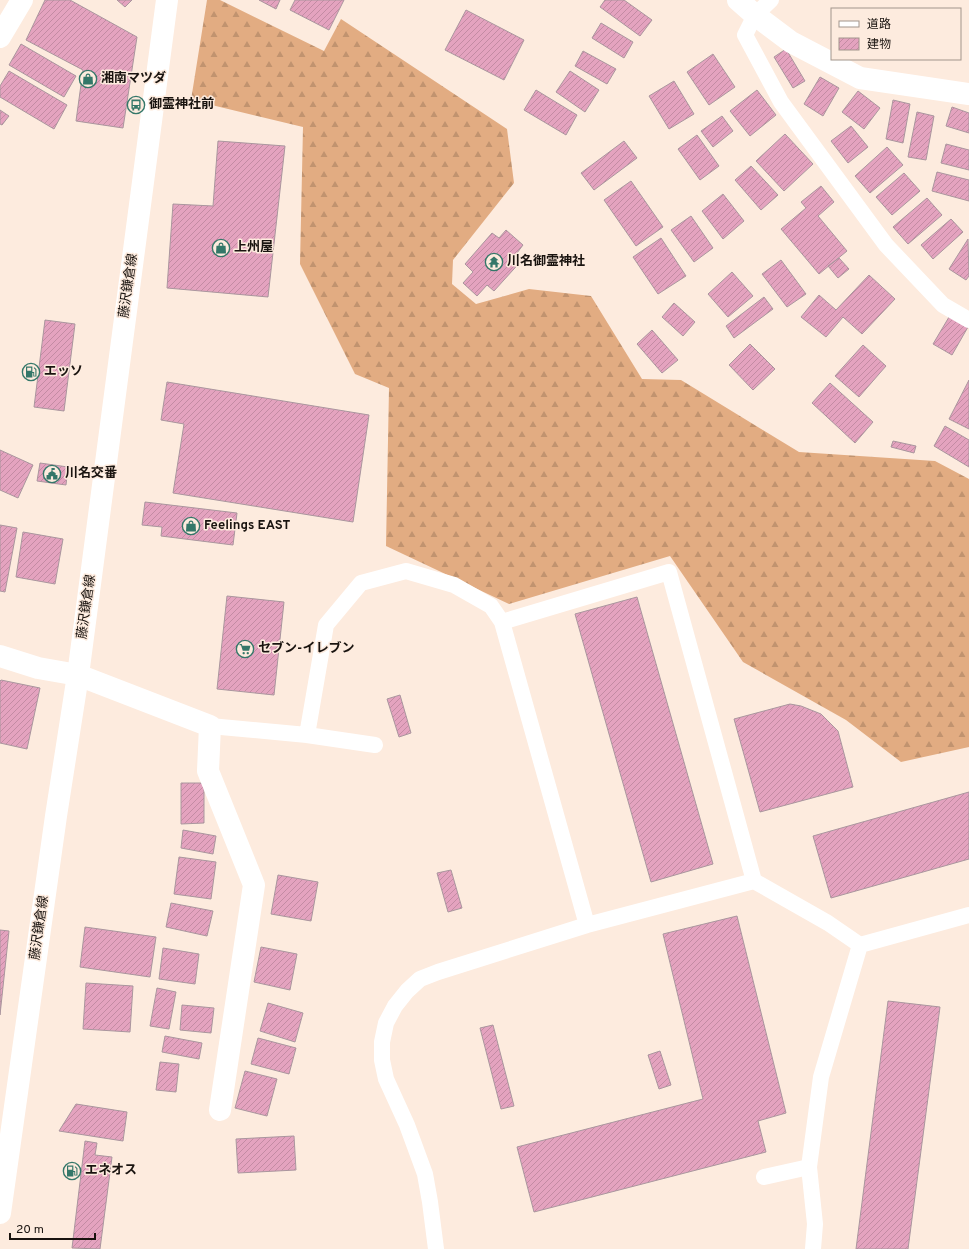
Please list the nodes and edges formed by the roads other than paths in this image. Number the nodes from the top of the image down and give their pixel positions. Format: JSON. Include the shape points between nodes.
{"nodes":[{"id":1,"x":22,"y":0,"type":"edge"},
{"id":2,"x":167,"y":0,"type":"edge"},
{"id":3,"x":738,"y":0,"type":"edge"},
{"id":4,"x":771,"y":0,"type":"edge"},
{"id":5,"x":755,"y":15,"type":"junction"},
{"id":6,"x":0,"y":37,"type":"edge"},
{"id":7,"x":969,"y":94,"type":"edge"},
{"id":8,"x":969,"y":320,"type":"edge"},
{"id":9,"x":502,"y":622,"type":"junction"},
{"id":10,"x":0,"y":657,"type":"edge"},
{"id":11,"x":78,"y":675,"type":"junction"},
{"id":12,"x":210,"y":726,"type":"junction"},
{"id":13,"x":307,"y":735,"type":"junction"},
{"id":14,"x":375,"y":745,"type":"dead end"},
{"id":15,"x":754,"y":881,"type":"junction"},
{"id":16,"x":969,"y":915,"type":"edge"},
{"id":17,"x":587,"y":925,"type":"junction"},
{"id":18,"x":860,"y":945,"type":"junction"},
{"id":19,"x":220,"y":1110,"type":"dead end"},
{"id":20,"x":809,"y":1167,"type":"junction"},
{"id":21,"x":764,"y":1177,"type":"dead end"},
{"id":22,"x":0,"y":1214,"type":"edge"},
{"id":23,"x":436,"y":1249,"type":"edge"},
{"id":24,"x":813,"y":1249,"type":"edge"}],
"edges":[{"from":1,"to":6,"type":"main road"},
{"from":2,"to":11,"type":"main road","name":"藤沢鎌倉線"},
{"from":3,"to":5,"type":"main road"},
{"from":4,"to":5,"type":"lane"},
{"from":5,"to":7,"type":"main road","via":[[791,42],[860,78]]},
{"from":5,"to":8,"type":"lane","via":[[745,35],[781,102],[886,244],[943,305]]},
{"from":9,"to":13,"type":"lane","via":[[491,606],[454,585],[406,571],[361,583],[326,625]]},
{"from":9,"to":15,"type":"lane","via":[[669,572]]},
{"from":9,"to":17,"type":"lane"},
{"from":10,"to":11,"type":"main road","via":[[38,668]]},
{"from":11,"to":12,"type":"main road"},
{"from":11,"to":22,"type":"main road","name":"藤沢鎌倉線"},
{"from":12,"to":13,"type":"lane"},
{"from":12,"to":19,"type":"main road","via":[[208,771],[254,885]]},
{"from":13,"to":14,"type":"lane"},
{"from":15,"to":17,"type":"lane"},
{"from":15,"to":18,"type":"lane","via":[[828,923]]},
{"from":16,"to":18,"type":"lane"},
{"from":17,"to":23,"type":"lane","via":[[420,979],[395,1006],[386,1023],[382,1060],[386,1079],[425,1174]]},
{"from":18,"to":20,"type":"lane","via":[[821,1077]]},
{"from":20,"to":21,"type":"lane"},
{"from":20,"to":24,"type":"lane","via":[[816,1224]]}]}
